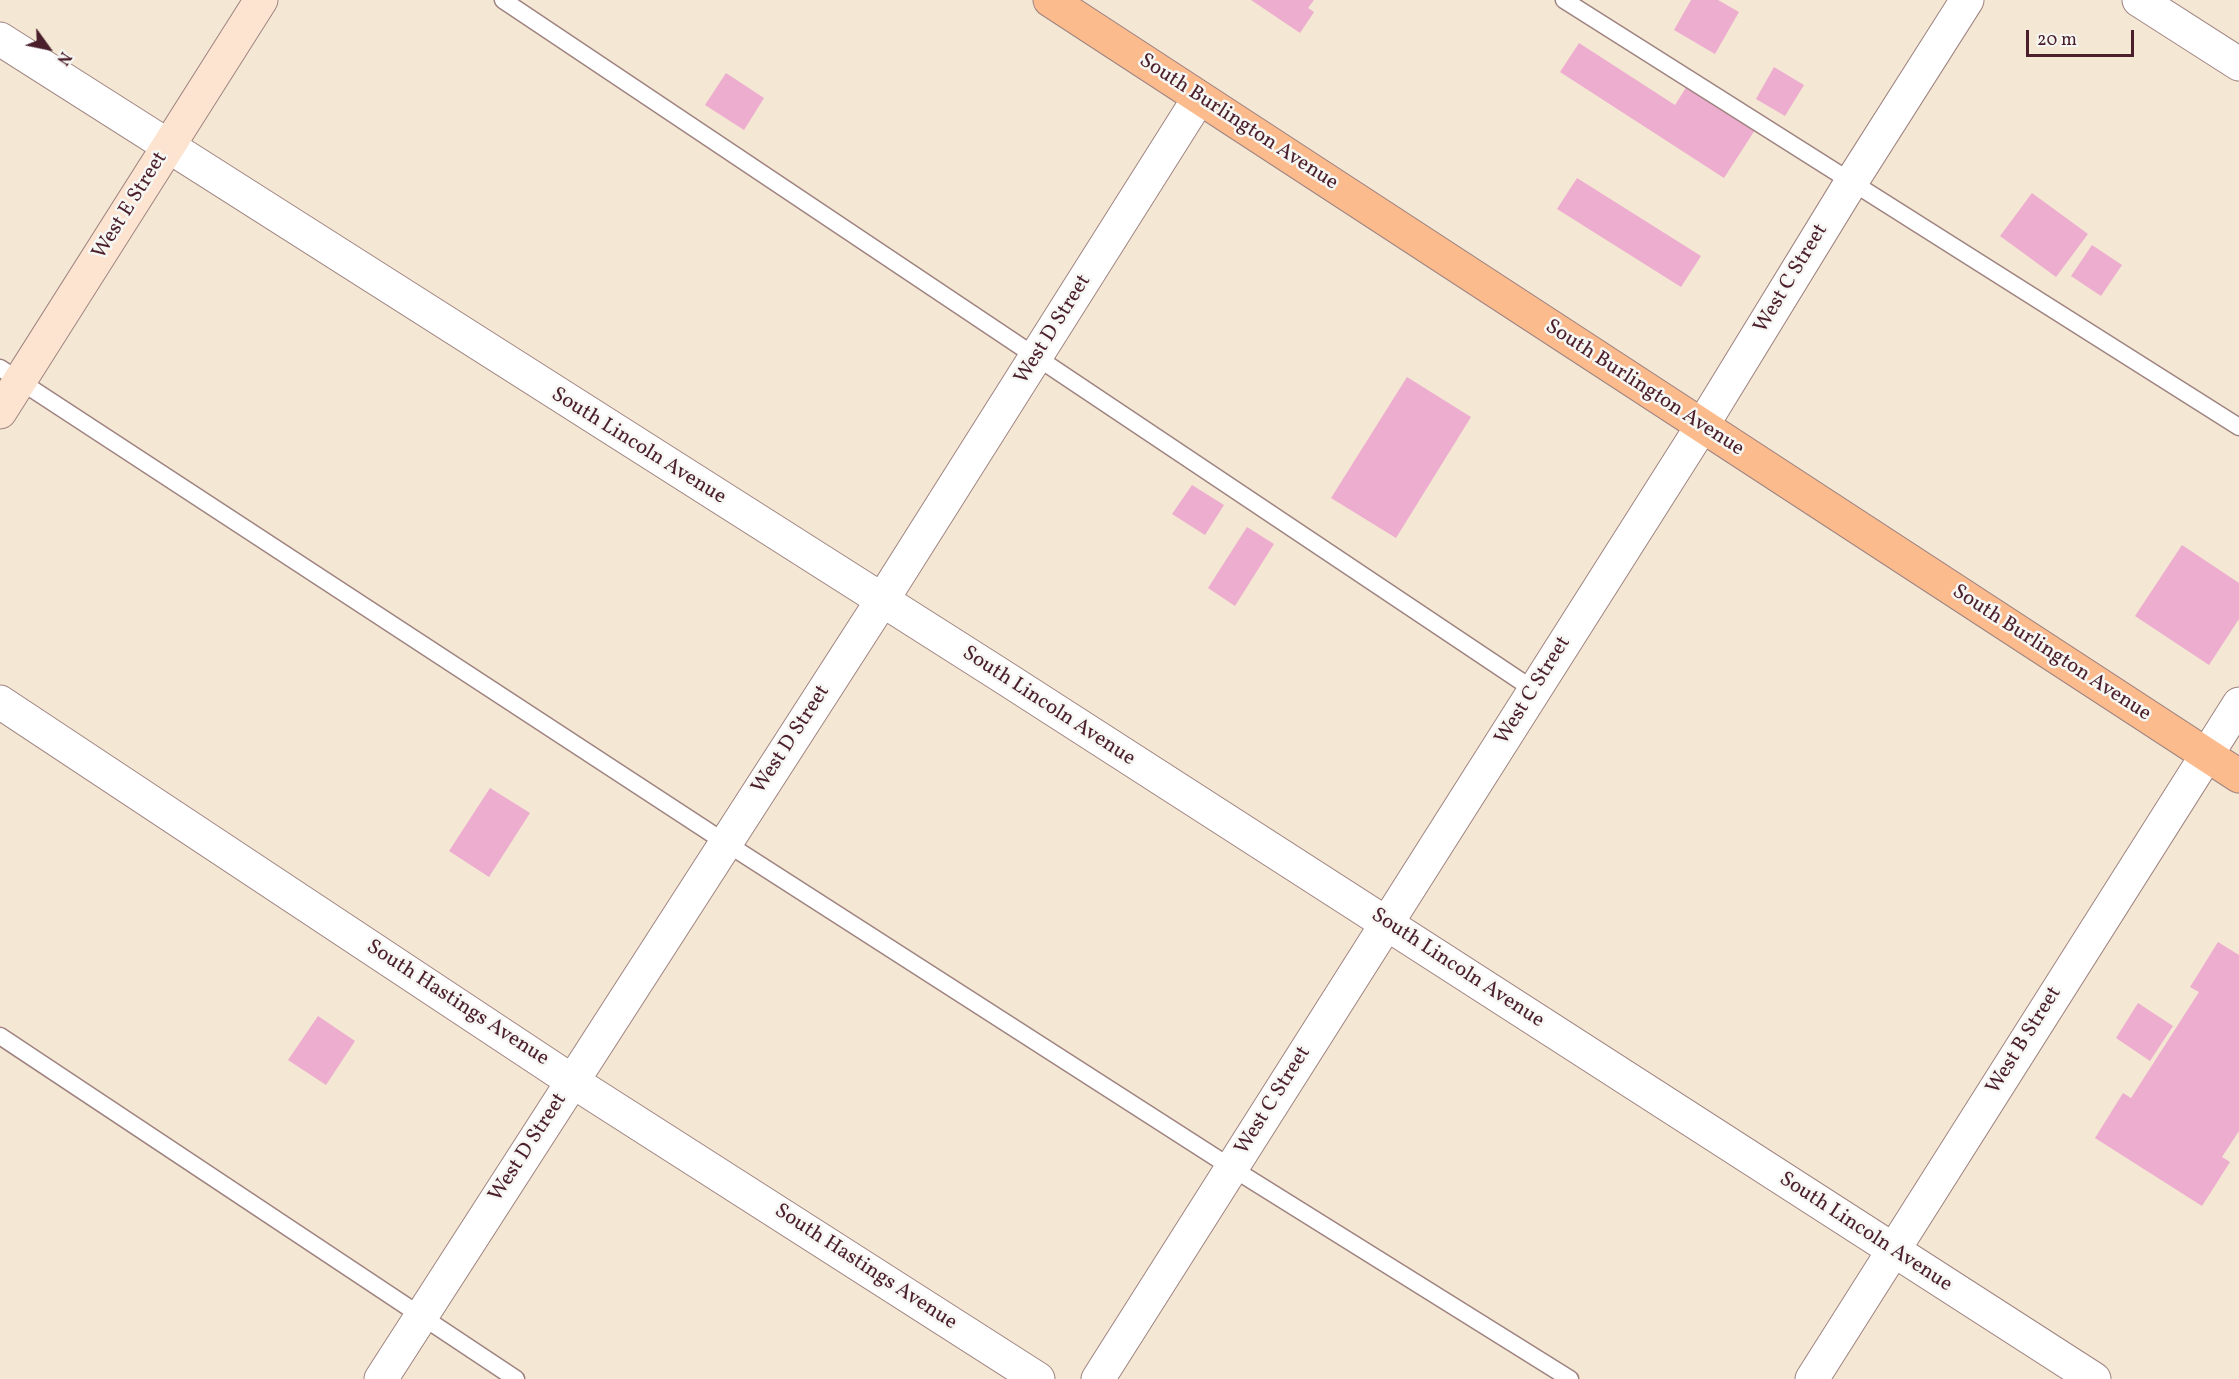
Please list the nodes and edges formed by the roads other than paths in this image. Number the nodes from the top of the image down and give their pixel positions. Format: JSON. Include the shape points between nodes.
{"nodes":[{"id":1,"x":261,"y":0,"type":"edge"},
{"id":2,"x":503,"y":0,"type":"edge"},
{"id":3,"x":1050,"y":0,"type":"edge"},
{"id":4,"x":1564,"y":0,"type":"edge"},
{"id":5,"x":1967,"y":0,"type":"edge"},
{"id":6,"x":2139,"y":0,"type":"edge"},
{"id":7,"x":0,"y":39,"type":"edge"},
{"id":8,"x":2239,"y":64,"type":"edge"},
{"id":9,"x":1199,"y":98,"type":"junction"},
{"id":10,"x":168,"y":147,"type":"junction"},
{"id":11,"x":1852,"y":181,"type":"junction"},
{"id":12,"x":1037,"y":358,"type":"junction"},
{"id":13,"x":10,"y":375,"type":"edge"},
{"id":14,"x":0,"y":412,"type":"edge"},
{"id":15,"x":1702,"y":426,"type":"junction"},
{"id":16,"x":2239,"y":427,"type":"edge"},
{"id":17,"x":881,"y":602,"type":"junction"},
{"id":18,"x":1534,"y":690,"type":"junction"},
{"id":19,"x":0,"y":702,"type":"edge"},
{"id":20,"x":2239,"y":704,"type":"edge"},
{"id":21,"x":2207,"y":755,"type":"junction"},
{"id":22,"x":2239,"y":776,"type":"edge"},
{"id":23,"x":726,"y":843,"type":"junction"},
{"id":24,"x":1387,"y":924,"type":"junction"},
{"id":25,"x":0,"y":1036,"type":"edge"},
{"id":26,"x":572,"y":1081,"type":"junction"},
{"id":27,"x":1232,"y":1168,"type":"junction"},
{"id":28,"x":1892,"y":1251,"type":"junction"},
{"id":29,"x":420,"y":1317,"type":"junction"},
{"id":30,"x":381,"y":1379,"type":"edge"},
{"id":31,"x":516,"y":1379,"type":"edge"},
{"id":32,"x":1038,"y":1379,"type":"edge"},
{"id":33,"x":1098,"y":1379,"type":"edge"},
{"id":34,"x":1570,"y":1379,"type":"edge"},
{"id":35,"x":1812,"y":1379,"type":"edge"},
{"id":36,"x":2094,"y":1379,"type":"edge"}],
"edges":[{"from":1,"to":10,"type":"main road","name":"West E Street"},
{"from":2,"to":12,"type":"lane"},
{"from":3,"to":9,"type":"highway","name":"South Burlington Avenue"},
{"from":4,"to":11,"type":"lane"},
{"from":5,"to":11,"type":"street","name":"West C Street"},
{"from":6,"to":8,"type":"street"},
{"from":7,"to":10,"type":"street","name":"South Lincoln Avenue"},
{"from":9,"to":12,"type":"street","name":"West D Street"},
{"from":9,"to":15,"type":"highway","name":"South Burlington Avenue"},
{"from":10,"to":13,"type":"main road","name":"West E Street"},
{"from":10,"to":17,"type":"street","name":"South Lincoln Avenue"},
{"from":11,"to":15,"type":"street","name":"West C Street"},
{"from":11,"to":16,"type":"lane"},
{"from":12,"to":17,"type":"street","name":"West D Street"},
{"from":12,"to":18,"type":"lane"},
{"from":13,"to":14,"type":"main road","name":"West E Street"},
{"from":13,"to":23,"type":"lane"},
{"from":15,"to":18,"type":"street","name":"West C Street"},
{"from":15,"to":21,"type":"highway","name":"South Burlington Avenue"},
{"from":17,"to":23,"type":"street","name":"West D Street"},
{"from":17,"to":24,"type":"street","name":"South Lincoln Avenue"},
{"from":18,"to":24,"type":"street","name":"West C Street"},
{"from":19,"to":26,"type":"street","name":"South Hastings Avenue"},
{"from":20,"to":21,"type":"street","name":"West B Street"},
{"from":21,"to":22,"type":"highway","name":"South Burlington Avenue"},
{"from":21,"to":28,"type":"street","name":"West B Street"},
{"from":23,"to":26,"type":"street","name":"West D Street"},
{"from":23,"to":27,"type":"lane"},
{"from":24,"to":27,"type":"street","name":"West C Street"},
{"from":24,"to":28,"type":"street","name":"South Lincoln Avenue"},
{"from":25,"to":29,"type":"lane"},
{"from":26,"to":29,"type":"street","name":"West D Street"},
{"from":26,"to":32,"type":"street","name":"South Hastings Avenue"},
{"from":27,"to":33,"type":"street","name":"West C Street"},
{"from":27,"to":34,"type":"lane"},
{"from":28,"to":35,"type":"street","name":"West B Street"},
{"from":28,"to":36,"type":"street","name":"South Lincoln Avenue"},
{"from":29,"to":30,"type":"street","name":"West D Street"},
{"from":29,"to":31,"type":"lane"}]}
